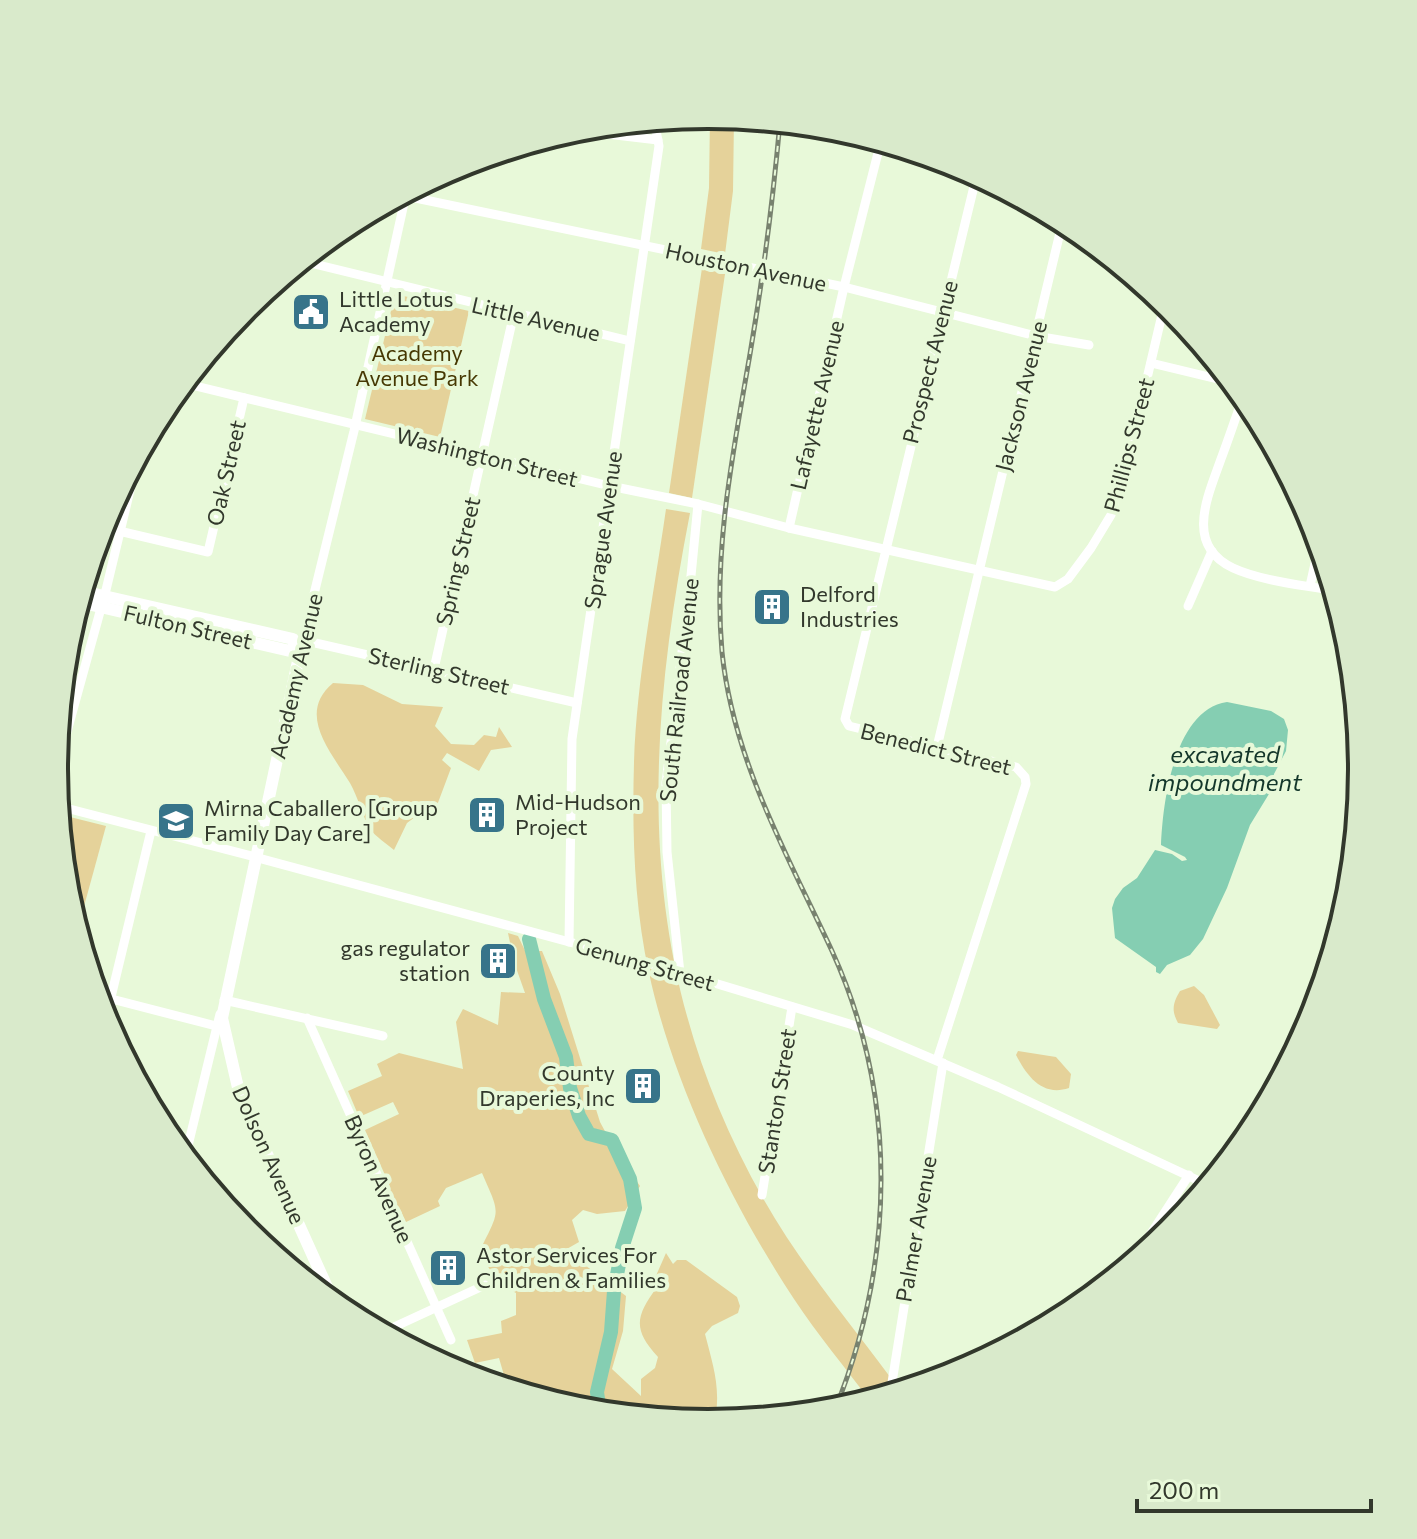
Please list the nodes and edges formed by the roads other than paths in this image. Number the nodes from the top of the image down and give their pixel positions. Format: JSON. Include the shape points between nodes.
{"nodes":[{"id":1,"x":656,"y":131,"type":"edge"},
{"id":2,"x":618,"y":135,"type":"edge"},
{"id":3,"x":658,"y":140,"type":"junction"},
{"id":4,"x":878,"y":152,"type":"edge"},
{"id":5,"x":974,"y":187,"type":"edge"},
{"id":6,"x":419,"y":198,"type":"edge"},
{"id":7,"x":402,"y":208,"type":"edge"},
{"id":8,"x":1060,"y":234,"type":"edge"},
{"id":9,"x":644,"y":246,"type":"junction"},
{"id":10,"x":315,"y":264,"type":"edge"},
{"id":11,"x":387,"y":284,"type":"junction"},
{"id":12,"x":844,"y":287,"type":"junction"},
{"id":13,"x":514,"y":313,"type":"junction"},
{"id":14,"x":941,"y":313,"type":"junction"},
{"id":15,"x":1161,"y":317,"type":"edge"},
{"id":16,"x":1036,"y":336,"type":"junction"},
{"id":17,"x":630,"y":341,"type":"junction"},
{"id":18,"x":1089,"y":345,"type":"dead end"},
{"id":19,"x":1151,"y":363,"type":"junction"},
{"id":20,"x":1216,"y":379,"type":"edge"},
{"id":21,"x":196,"y":386,"type":"edge"},
{"id":22,"x":244,"y":398,"type":"junction"},
{"id":23,"x":1239,"y":411,"type":"edge"},
{"id":24,"x":355,"y":425,"type":"junction"},
{"id":25,"x":483,"y":456,"type":"junction"},
{"id":26,"x":610,"y":486,"type":"junction"},
{"id":27,"x":126,"y":504,"type":"edge"},
{"id":28,"x":698,"y":504,"type":"junction"},
{"id":29,"x":789,"y":528,"type":"junction"},
{"id":30,"x":119,"y":531,"type":"junction"},
{"id":31,"x":885,"y":549,"type":"junction"},
{"id":32,"x":1212,"y":551,"type":"junction"},
{"id":33,"x":1315,"y":564,"type":"edge"},
{"id":34,"x":978,"y":571,"type":"junction"},
{"id":35,"x":1310,"y":586,"type":"junction"},
{"id":36,"x":1322,"y":588,"type":"edge"},
{"id":37,"x":92,"y":596,"type":"edge"},
{"id":38,"x":91,"y":602,"type":"edge"},
{"id":39,"x":103,"y":602,"type":"junction"},
{"id":40,"x":1188,"y":606,"type":"dead end"},
{"id":41,"x":298,"y":646,"type":"junction"},
{"id":42,"x":434,"y":669,"type":"junction"},
{"id":43,"x":577,"y":703,"type":"junction"},
{"id":44,"x":70,"y":723,"type":"edge"},
{"id":45,"x":847,"y":725,"type":"joint"},
{"id":46,"x":937,"y":747,"type":"junction"},
{"id":47,"x":69,"y":809,"type":"edge"},
{"id":48,"x":151,"y":831,"type":"junction"},
{"id":49,"x":255,"y":857,"type":"junction"},
{"id":50,"x":569,"y":942,"type":"junction"},
{"id":51,"x":680,"y":973,"type":"junction"},
{"id":52,"x":224,"y":998,"type":"junction"},
{"id":53,"x":111,"y":999,"type":"joint"},
{"id":54,"x":792,"y":1007,"type":"junction"},
{"id":55,"x":307,"y":1018,"type":"junction"},
{"id":56,"x":220,"y":1027,"type":"junction"},
{"id":57,"x":383,"y":1036,"type":"dead end"},
{"id":58,"x":940,"y":1062,"type":"junction"},
{"id":59,"x":189,"y":1143,"type":"edge"},
{"id":60,"x":1189,"y":1175,"type":"junction"},
{"id":61,"x":1199,"y":1180,"type":"edge"},
{"id":62,"x":762,"y":1195,"type":"dead end"},
{"id":63,"x":1154,"y":1228,"type":"edge"},
{"id":64,"x":325,"y":1282,"type":"edge"},
{"id":65,"x":485,"y":1285,"type":"dead end"},
{"id":66,"x":436,"y":1308,"type":"junction"},
{"id":67,"x":394,"y":1327,"type":"edge"},
{"id":68,"x":451,"y":1340,"type":"dead end"},
{"id":69,"x":892,"y":1383,"type":"edge"}],
"edges":[{"from":1,"to":3,"type":"street","name":"Sprague Avenue"},
{"from":2,"to":3,"type":"street"},
{"from":3,"to":9,"type":"street","name":"Sprague Avenue"},
{"from":4,"to":12,"type":"street","name":"Lafayette Avenue"},
{"from":5,"to":14,"type":"street","name":"Prospect Avenue"},
{"from":6,"to":9,"type":"street","name":"Houston Avenue"},
{"from":7,"to":11,"type":"street","name":"Academy Avenue"},
{"from":8,"to":16,"type":"street","name":"Jackson Avenue"},
{"from":9,"to":12,"type":"street","name":"Houston Avenue"},
{"from":9,"to":17,"type":"street","name":"Sprague Avenue"},
{"from":10,"to":11,"type":"street","name":"Little Avenue"},
{"from":11,"to":13,"type":"street","name":"Little Avenue"},
{"from":11,"to":24,"type":"street","name":"Academy Avenue"},
{"from":12,"to":14,"type":"street","name":"Houston Avenue"},
{"from":12,"to":29,"type":"street","name":"Lafayette Avenue"},
{"from":13,"to":17,"type":"street","name":"Little Avenue"},
{"from":13,"to":25,"type":"street","name":"Spring Street"},
{"from":14,"to":16,"type":"street","name":"Houston Avenue"},
{"from":14,"to":31,"type":"street","name":"Prospect Avenue"},
{"from":15,"to":19,"type":"street","name":"Phillips Street"},
{"from":16,"to":18,"type":"street","name":"Houston Avenue"},
{"from":16,"to":34,"type":"street","name":"Jackson Avenue"},
{"from":17,"to":26,"type":"street","name":"Sprague Avenue"},
{"from":19,"to":20,"type":"street"},
{"from":19,"to":34,"type":"street","name":"Phillips Street","via":[[1111,515],[1068,579],[1050,586]]},
{"from":21,"to":22,"type":"street","name":"Washington Street"},
{"from":22,"to":24,"type":"street","name":"Washington Street"},
{"from":22,"to":30,"type":"street","name":"Oak Street","via":[[208,552]]},
{"from":23,"to":32,"type":"street","via":[[1203,515]]},
{"from":24,"to":25,"type":"street","name":"Washington Street"},
{"from":24,"to":41,"type":"street","name":"Academy Avenue"},
{"from":25,"to":26,"type":"street","name":"Washington Street"},
{"from":25,"to":42,"type":"street","name":"Spring Street"},
{"from":26,"to":28,"type":"street","name":"Washington Street"},
{"from":26,"to":43,"type":"street","name":"Sprague Avenue"},
{"from":27,"to":30,"type":"street"},
{"from":28,"to":29,"type":"street","name":"Washington Street"},
{"from":28,"to":51,"type":"street","name":"South Railroad Avenue","via":[[666,783],[667,863]]},
{"from":29,"to":31,"type":"street","name":"Washington Street"},
{"from":30,"to":39,"type":"street"},
{"from":31,"to":34,"type":"street","name":"Washington Street"},
{"from":31,"to":45,"type":"street","name":"Prospect Avenue"},
{"from":32,"to":35,"type":"street","via":[[1242,571]]},
{"from":32,"to":40,"type":"street"},
{"from":33,"to":35,"type":"street"},
{"from":34,"to":46,"type":"street","name":"Jackson Avenue"},
{"from":35,"to":36,"type":"street"},
{"from":37,"to":39,"type":"main road","name":"Fulton Street"},
{"from":38,"to":39,"type":"main road","name":"Fulton Street"},
{"from":39,"to":41,"type":"main road","name":"Fulton Street","via":[[290,651]]},
{"from":39,"to":44,"type":"street"},
{"from":41,"to":42,"type":"street","name":"Sterling Street","via":[[311,642]]},
{"from":41,"to":49,"type":"main road","name":"Academy Avenue"},
{"from":42,"to":43,"type":"street","name":"Sterling Street"},
{"from":43,"to":50,"type":"street","name":"Sprague Avenue"},
{"from":45,"to":46,"type":"street","name":"Benedict Street"},
{"from":46,"to":58,"type":"street","name":"Benedict Street","via":[[1016,767],[1026,784]]},
{"from":47,"to":48,"type":"street","name":"Genung Street"},
{"from":48,"to":49,"type":"street","name":"Genung Street"},
{"from":48,"to":53,"type":"street"},
{"from":49,"to":50,"type":"street","name":"Genung Street"},
{"from":49,"to":52,"type":"main road","name":"Academy Avenue"},
{"from":50,"to":51,"type":"street","name":"Genung Street"},
{"from":51,"to":54,"type":"street","name":"Genung Street"},
{"from":52,"to":55,"type":"street"},
{"from":52,"to":56,"type":"main road","name":"Dolson Avenue"},
{"from":53,"to":56,"type":"street"},
{"from":54,"to":58,"type":"street","name":"Genung Street","via":[[853,1025]]},
{"from":54,"to":62,"type":"street","name":"Stanton Street"},
{"from":55,"to":57,"type":"street"},
{"from":55,"to":66,"type":"street","name":"Byron Avenue"},
{"from":56,"to":59,"type":"street"},
{"from":56,"to":64,"type":"main road","name":"Dolson Avenue","via":[[239,1092]]},
{"from":58,"to":60,"type":"street","name":"Genung Street"},
{"from":58,"to":69,"type":"street","name":"Palmer Avenue"},
{"from":60,"to":61,"type":"street","name":"Genung Street"},
{"from":60,"to":63,"type":"street"},
{"from":65,"to":66,"type":"street"},
{"from":66,"to":67,"type":"street"},
{"from":66,"to":68,"type":"street","name":"Byron Avenue"}]}
